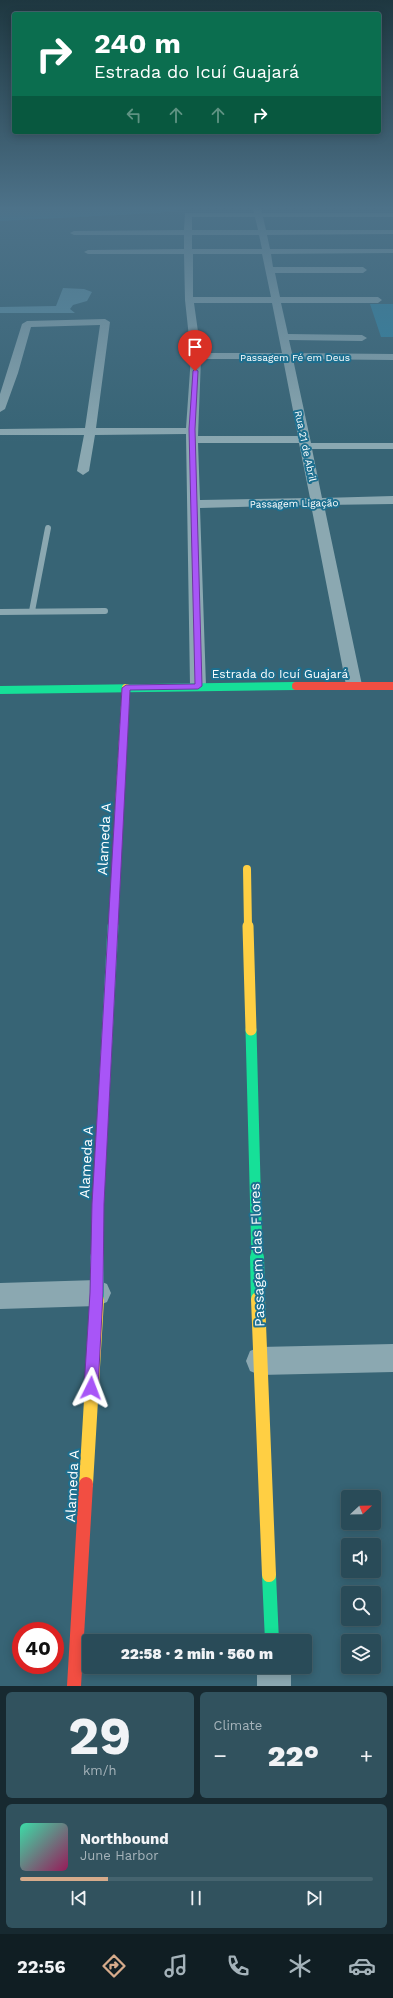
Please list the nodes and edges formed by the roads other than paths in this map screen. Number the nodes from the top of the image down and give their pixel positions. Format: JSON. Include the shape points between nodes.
{"nodes":[{"id":1,"x":189,"y":286,"type":"edge"},
{"id":2,"x":273,"y":286,"type":"edge"},
{"id":3,"x":189,"y":300,"type":"junction"},
{"id":4,"x":276,"y":300,"type":"junction"},
{"id":5,"x":378,"y":300,"type":"dead end"},
{"id":6,"x":284,"y":337,"type":"junction"},
{"id":7,"x":362,"y":338,"type":"dead end"},
{"id":8,"x":196,"y":356,"type":"junction"},
{"id":9,"x":288,"y":357,"type":"junction"},
{"id":10,"x":393,"y":357,"type":"edge"},
{"id":11,"x":0,"y":409,"type":"edge"},
{"id":12,"x":90,"y":431,"type":"junction"},
{"id":13,"x":0,"y":432,"type":"edge"},
{"id":14,"x":192,"y":435,"type":"junction"},
{"id":15,"x":305,"y":443,"type":"junction"},
{"id":16,"x":393,"y":446,"type":"edge"},
{"id":17,"x":83,"y":471,"type":"dead end"},
{"id":18,"x":393,"y":500,"type":"edge"},
{"id":19,"x":317,"y":503,"type":"junction"},
{"id":20,"x":194,"y":504,"type":"junction"},
{"id":21,"x":48,"y":528,"type":"dead end"},
{"id":22,"x":32,"y":611,"type":"junction"},
{"id":23,"x":105,"y":611,"type":"dead end"},
{"id":24,"x":0,"y":612,"type":"edge"},
{"id":25,"x":354,"y":685,"type":"junction"},
{"id":26,"x":198,"y":686,"type":"junction"},
{"id":27,"x":393,"y":686,"type":"edge"},
{"id":28,"x":126,"y":688,"type":"junction"},
{"id":29,"x":0,"y":690,"type":"edge"},
{"id":30,"x":247,"y":869,"type":"dead end"},
{"id":31,"x":97,"y":1293,"type":"junction"},
{"id":32,"x":0,"y":1296,"type":"edge"},
{"id":33,"x":393,"y":1358,"type":"edge"},
{"id":34,"x":260,"y":1361,"type":"junction"},
{"id":35,"x":272,"y":1634,"type":"edge"},
{"id":36,"x":274,"y":1674,"type":"edge"},
{"id":37,"x":74,"y":1686,"type":"edge"},
{"id":38,"x":274,"y":1686,"type":"edge"}],
"edges":[{"from":1,"to":3,"type":"street"},
{"from":2,"to":4,"type":"street","name":"Rua 21 de Abril"},
{"from":3,"to":4,"type":"street"},
{"from":3,"to":8,"type":"street"},
{"from":4,"to":5,"type":"street"},
{"from":4,"to":6,"type":"street","name":"Rua 21 de Abril"},
{"from":6,"to":7,"type":"street"},
{"from":6,"to":9,"type":"street","name":"Rua 21 de Abril"},
{"from":8,"to":9,"type":"street","name":"Passagem Fé em Deus"},
{"from":8,"to":14,"type":"street"},
{"from":9,"to":10,"type":"street","name":"Passagem Fé em Deus"},
{"from":9,"to":15,"type":"street","name":"Rua 21 de Abril"},
{"from":11,"to":12,"type":"street","via":[[27,324],[105,322]]},
{"from":12,"to":13,"type":"street"},
{"from":12,"to":14,"type":"street"},
{"from":12,"to":17,"type":"street"},
{"from":14,"to":15,"type":"street"},
{"from":14,"to":20,"type":"street"},
{"from":15,"to":16,"type":"street"},
{"from":15,"to":19,"type":"street","name":"Rua 21 de Abril"},
{"from":18,"to":19,"type":"street","name":"Passagem Ligação"},
{"from":19,"to":20,"type":"street","name":"Passagem Ligação"},
{"from":19,"to":25,"type":"street","name":"Rua 21 de Abril"},
{"from":20,"to":26,"type":"street"},
{"from":21,"to":22,"type":"lane"},
{"from":22,"to":23,"type":"lane"},
{"from":22,"to":24,"type":"lane"},
{"from":25,"to":26,"type":"street","name":"Estrada do Icuí Guajará"},
{"from":25,"to":27,"type":"street","name":"Estrada do Icuí Guajará"},
{"from":26,"to":28,"type":"street","name":"Estrada do Icuí Guajará"},
{"from":28,"to":29,"type":"street","name":"Estrada do Icuí Guajará"},
{"from":28,"to":31,"type":"street","name":"Alameda A","via":[[98,1204]]},
{"from":30,"to":34,"type":"street","name":"Passagem das Flores"},
{"from":31,"to":32,"type":"street"},
{"from":31,"to":37,"type":"street","name":"Alameda A"},
{"from":33,"to":34,"type":"street"},
{"from":34,"to":35,"type":"street","name":"Passagem das Flores"},
{"from":36,"to":38,"type":"street"}]}
